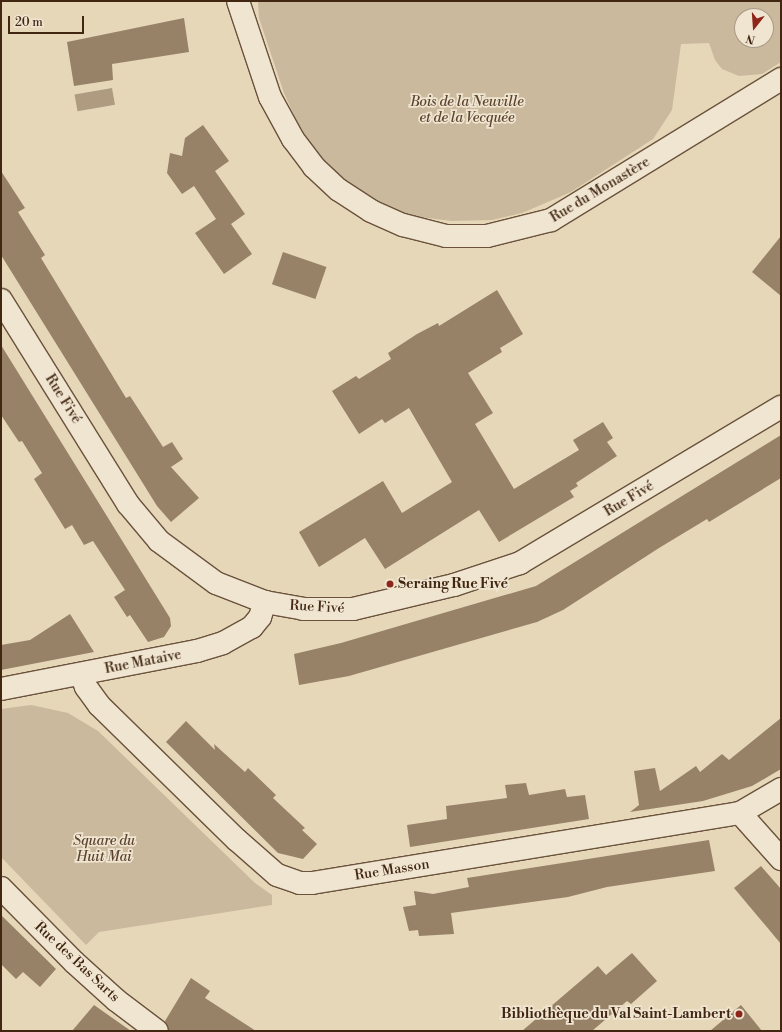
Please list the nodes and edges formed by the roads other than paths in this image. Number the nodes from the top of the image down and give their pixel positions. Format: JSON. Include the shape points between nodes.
{"nodes":[{"id":1,"x":238,"y":1,"type":"edge"},
{"id":2,"x":781,"y":79,"type":"edge"},
{"id":3,"x":1,"y":300,"type":"edge"},
{"id":4,"x":781,"y":408,"type":"edge"},
{"id":5,"x":265,"y":602,"type":"junction"},
{"id":6,"x":81,"y":674,"type":"junction"},
{"id":7,"x":1,"y":689,"type":"edge"},
{"id":8,"x":781,"y":789,"type":"edge"},
{"id":9,"x":740,"y":813,"type":"junction"},
{"id":10,"x":781,"y":859,"type":"edge"},
{"id":11,"x":1,"y":888,"type":"edge"},
{"id":12,"x":157,"y":1031,"type":"edge"}],
"edges":[{"from":1,"to":2,"type":"street","name":"Rue du Monastère","via":[[270,97],[289,133],[314,167],[338,190],[371,211],[404,225],[446,236],[487,236],[551,220]]},
{"from":3,"to":5,"type":"street","name":"Rue Fivé","via":[[128,504],[145,527],[174,554],[216,583]]},
{"from":4,"to":5,"type":"street","name":"Rue Fivé","via":[[520,563],[454,585],[353,609],[322,610]]},
{"from":5,"to":6,"type":"street","name":"Rue Mataive","via":[[260,617],[252,626],[223,643],[197,651]]},
{"from":6,"to":7,"type":"street","name":"Rue Mataive"},
{"from":6,"to":9,"type":"street","name":"Rue Masson","via":[[86,687],[99,705],[238,840],[277,875],[300,883],[320,882]]},
{"from":8,"to":9,"type":"street","name":"Rue Masson"},
{"from":9,"to":10,"type":"street"},
{"from":11,"to":12,"type":"street","name":"Rue des Bas Sarts","via":[[74,962],[116,1000]]}]}
